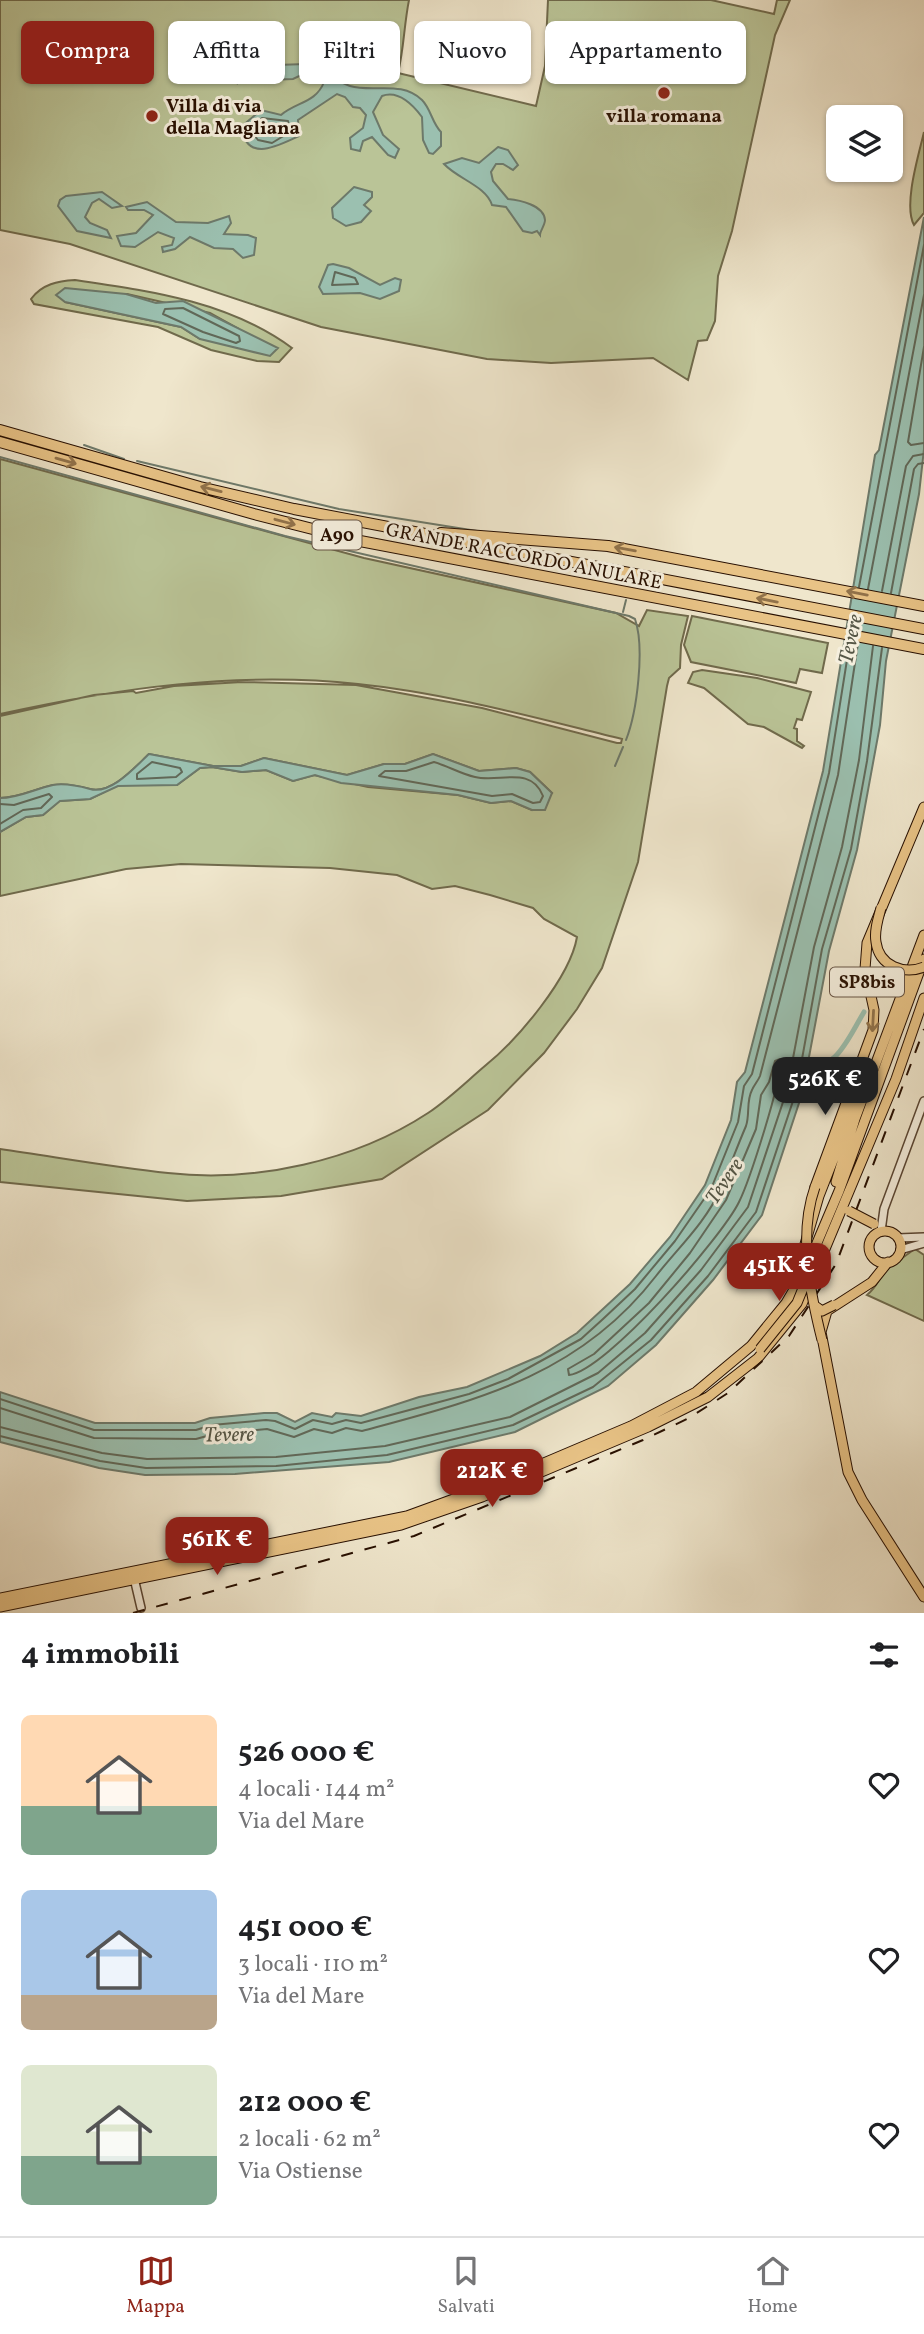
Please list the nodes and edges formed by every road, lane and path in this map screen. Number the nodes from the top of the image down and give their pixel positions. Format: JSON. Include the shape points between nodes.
{"nodes":[{"id":1,"x":0,"y":430,"type":"edge"},
{"id":2,"x":0,"y":442,"type":"edge"},
{"id":3,"x":397,"y":530,"type":"junction"},
{"id":4,"x":924,"y":606,"type":"edge"},
{"id":5,"x":924,"y":629,"type":"edge"},
{"id":6,"x":924,"y":651,"type":"edge"},
{"id":7,"x":924,"y":807,"type":"edge"},
{"id":8,"x":881,"y":908,"type":"junction"},
{"id":9,"x":924,"y":935,"type":"edge"},
{"id":10,"x":924,"y":959,"type":"edge"},
{"id":11,"x":924,"y":967,"type":"edge"},
{"id":12,"x":924,"y":998,"type":"edge"},
{"id":13,"x":864,"y":1057,"type":"junction"},
{"id":14,"x":924,"y":1101,"type":"edge"},
{"id":15,"x":881,"y":1113,"type":"junction"},
{"id":16,"x":839,"y":1191,"type":"junction"},
{"id":17,"x":829,"y":1214,"type":"junction"},
{"id":18,"x":878,"y":1229,"type":"junction"},
{"id":19,"x":924,"y":1237,"type":"edge"},
{"id":20,"x":898,"y":1238,"type":"junction"},
{"id":21,"x":924,"y":1243,"type":"edge"},
{"id":22,"x":900,"y":1250,"type":"junction"},
{"id":23,"x":809,"y":1260,"type":"junction"},
{"id":24,"x":888,"y":1262,"type":"junction"},
{"id":25,"x":814,"y":1304,"type":"junction"},
{"id":26,"x":834,"y":1306,"type":"junction"},
{"id":27,"x":777,"y":1315,"type":"junction"},
{"id":28,"x":822,"y":1340,"type":"junction"},
{"id":29,"x":671,"y":1416,"type":"junction"},
{"id":30,"x":134,"y":1578,"type":"junction"},
{"id":31,"x":924,"y":1597,"type":"edge"},
{"id":32,"x":0,"y":1598,"type":"edge"},
{"id":33,"x":137,"y":1604,"type":"dead end"},
{"id":34,"x":0,"y":1607,"type":"edge"}],
"edges":[{"from":3,"to":1,"type":"highway","name":"GRANDE RACCORDO ANULARE","number":"A90","one_way":true,"via":[[250,499]]},
{"from":2,"to":6,"type":"highway","name":"GRANDE RACCORDO ANULARE","number":"A90","one_way":true,"via":[[349,538]]},
{"from":4,"to":3,"type":"highway","one_way":true,"via":[[586,543]]},
{"from":5,"to":3,"type":"highway","name":"GRANDE RACCORDO ANULARE","number":"A90","one_way":true},
{"from":7,"to":8,"type":"main road","number":"SP8bis"},
{"from":8,"to":11,"type":"main road","bridge":true,"via":[[875,938],[882,957],[904,970]]},
{"from":8,"to":13,"type":"main road","number":"SP8bis","one_way":true,"bridge":true,"via":[[864,955],[874,1017]]},
{"from":9,"to":17,"type":"main road","via":[[855,1119]]},
{"from":10,"to":16,"type":"main road"},
{"from":12,"to":15,"type":"main road","number":"SP8bis"},
{"from":12,"to":16,"type":"main road"},
{"from":13,"to":23,"type":"main road","number":"SP8bis","bridge":true,"via":[[808,1206]]},
{"from":13,"to":27,"type":"main road","via":[[859,1090],[818,1199],[798,1270]]},
{"from":14,"to":18,"type":"street"},
{"from":15,"to":18,"type":"main road","bridge":true,"via":[[849,1211]]},
{"from":15,"to":29,"type":"main road","number":"SP8bis","via":[[796,1313],[744,1371],[708,1398]]},
{"from":16,"to":17,"type":"main road"},
{"from":17,"to":27,"type":"main road","via":[[806,1269]]},
{"from":18,"to":20,"type":"main road"},
{"from":18,"to":24,"type":"main road","via":[[869,1251],[875,1260]]},
{"from":19,"to":20,"type":"street"},
{"from":20,"to":22,"type":"main road"},
{"from":21,"to":22,"type":"street"},
{"from":22,"to":24,"type":"main road"},
{"from":23,"to":25,"type":"main road","bridge":true},
{"from":23,"to":29,"type":"main road","number":"SP8bis","bridge":true,"via":[[802,1296],[760,1349]]},
{"from":24,"to":26,"type":"main road","via":[[865,1287]]},
{"from":25,"to":26,"type":"main road","bridge":true,"via":[[822,1311]]},
{"from":25,"to":28,"type":"main road","bridge":true},
{"from":26,"to":28,"type":"main road","bridge":true,"via":[[822,1319]]},
{"from":27,"to":32,"type":"main road","via":[[740,1357],[689,1396],[637,1423],[450,1502],[389,1521]]},
{"from":28,"to":31,"type":"main road","via":[[835,1417],[854,1485]]},
{"from":29,"to":30,"type":"main road","number":"SP8bis","via":[[482,1497],[401,1525]]},
{"from":30,"to":33,"type":"street"},
{"from":30,"to":34,"type":"main road","number":"SP8bis"}]}
